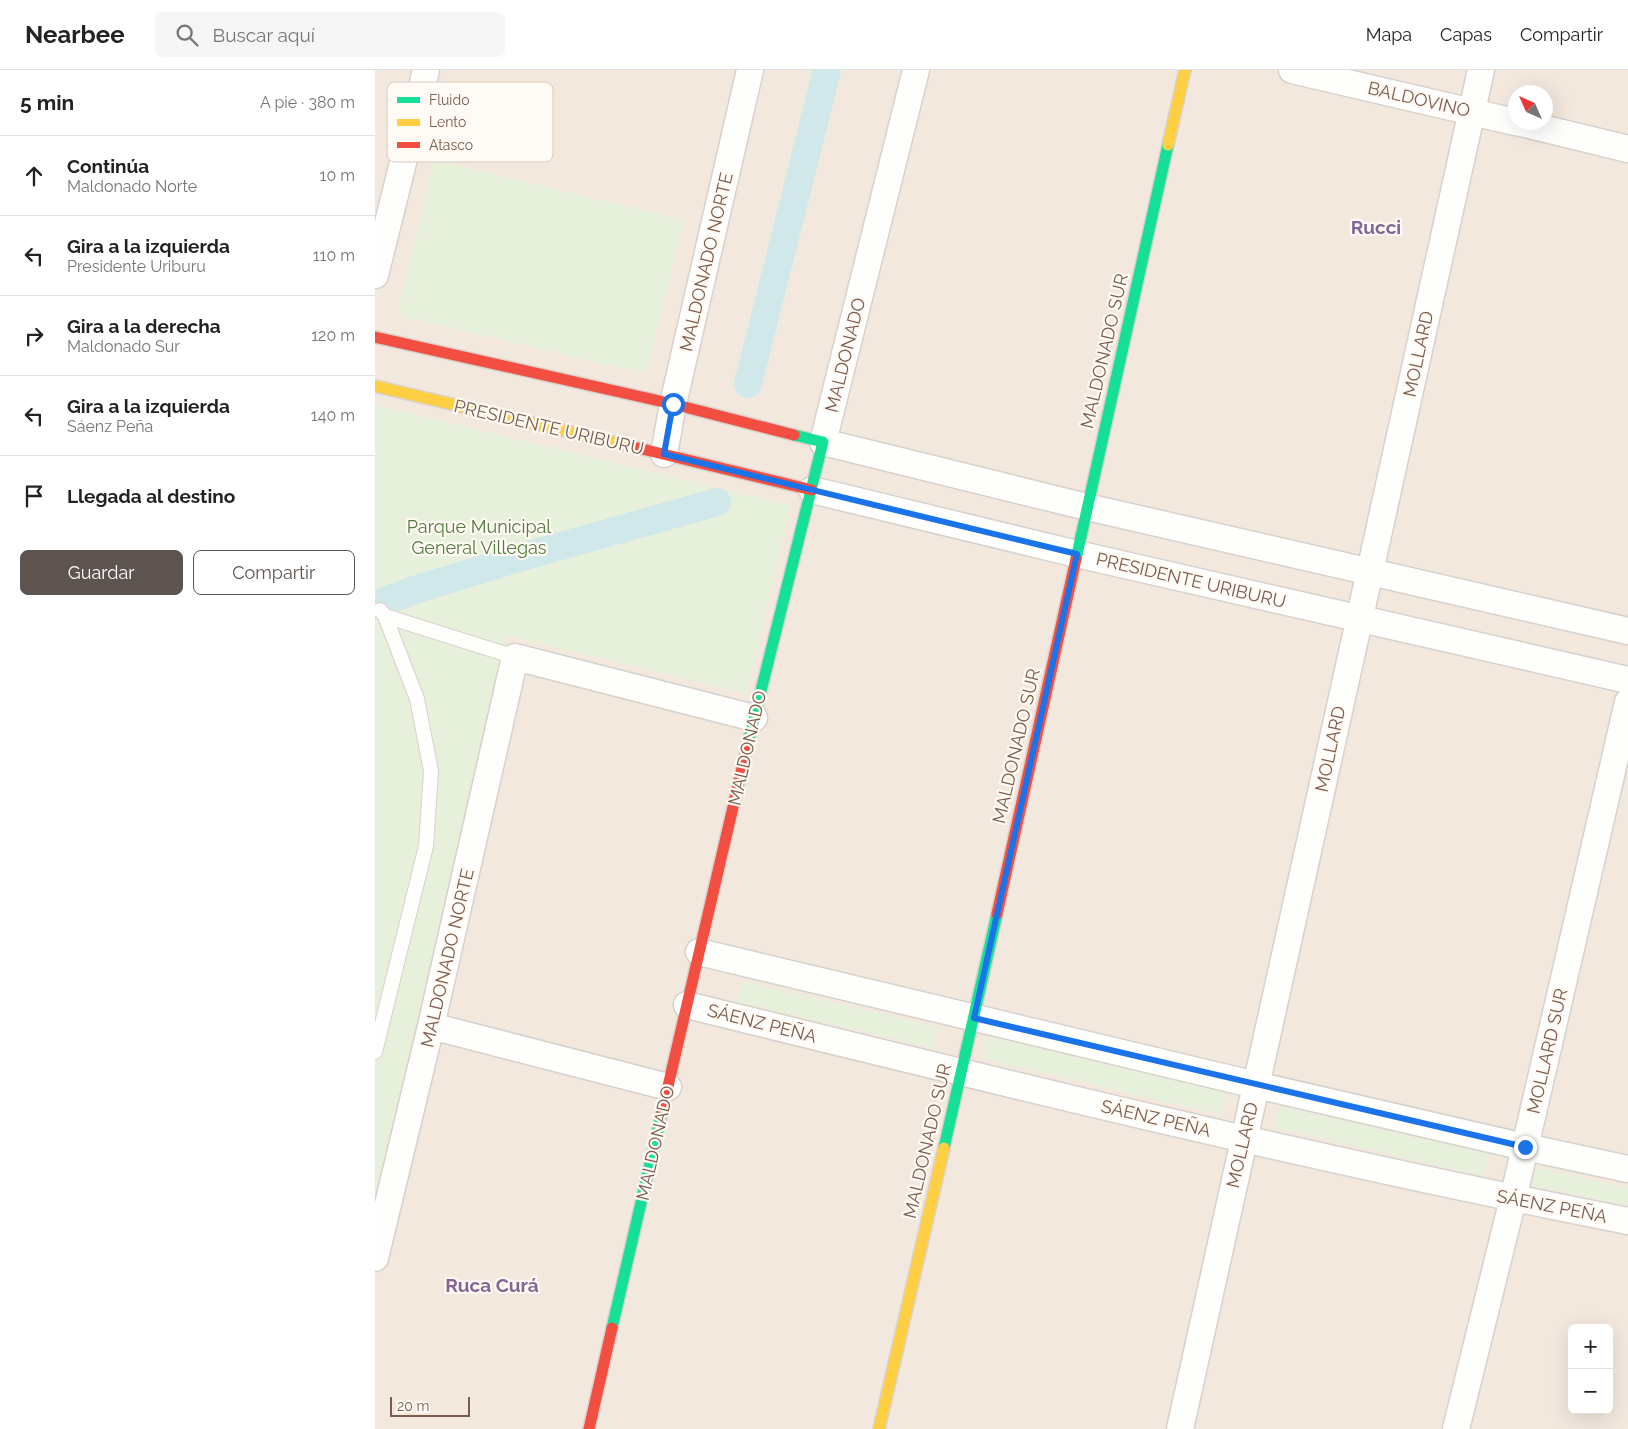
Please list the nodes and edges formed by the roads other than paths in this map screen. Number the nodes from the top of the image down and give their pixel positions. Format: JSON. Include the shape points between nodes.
{"nodes":[{"id":1,"x":750,"y":70,"type":"edge"},
{"id":2,"x":916,"y":70,"type":"edge"},
{"id":3,"x":1185,"y":70,"type":"edge"},
{"id":4,"x":1292,"y":70,"type":"edge"},
{"id":5,"x":1481,"y":70,"type":"edge"},
{"id":6,"x":1471,"y":112,"type":"junction"},
{"id":7,"x":1508,"y":120,"type":"edge"},
{"id":8,"x":1549,"y":130,"type":"edge"},
{"id":9,"x":1628,"y":149,"type":"edge"},
{"id":10,"x":403,"y":162,"type":"edge"},
{"id":11,"x":375,"y":275,"type":"edge"},
{"id":12,"x":375,"y":337,"type":"edge"},
{"id":13,"x":375,"y":386,"type":"edge"},
{"id":14,"x":673,"y":404,"type":"junction"},
{"id":15,"x":823,"y":442,"type":"junction"},
{"id":16,"x":664,"y":454,"type":"junction"},
{"id":17,"x":812,"y":490,"type":"junction"},
{"id":18,"x":1087,"y":507,"type":"junction"},
{"id":19,"x":1077,"y":554,"type":"junction"},
{"id":20,"x":1369,"y":572,"type":"junction"},
{"id":21,"x":1359,"y":618,"type":"junction"},
{"id":22,"x":1628,"y":631,"type":"edge"},
{"id":23,"x":515,"y":657,"type":"junction"},
{"id":24,"x":1628,"y":680,"type":"edge"},
{"id":25,"x":1628,"y":702,"type":"edge"},
{"id":26,"x":754,"y":718,"type":"junction"},
{"id":27,"x":699,"y":952,"type":"junction"},
{"id":28,"x":687,"y":1005,"type":"junction"},
{"id":29,"x":974,"y":1018,"type":"junction"},
{"id":30,"x":431,"y":1026,"type":"junction"},
{"id":31,"x":375,"y":1052,"type":"edge"},
{"id":32,"x":961,"y":1072,"type":"junction"},
{"id":33,"x":1256,"y":1085,"type":"junction"},
{"id":34,"x":668,"y":1087,"type":"junction"},
{"id":35,"x":1243,"y":1139,"type":"junction"},
{"id":36,"x":1525,"y":1147,"type":"junction"},
{"id":37,"x":1628,"y":1169,"type":"edge"},
{"id":38,"x":1513,"y":1199,"type":"junction"},
{"id":39,"x":1628,"y":1221,"type":"edge"},
{"id":40,"x":375,"y":1258,"type":"edge"},
{"id":41,"x":589,"y":1429,"type":"edge"},
{"id":42,"x":879,"y":1429,"type":"edge"},
{"id":43,"x":1180,"y":1429,"type":"edge"},
{"id":44,"x":1455,"y":1429,"type":"edge"}],
"edges":[{"from":1,"to":14,"type":"street","name":"MALDONADO NORTE"},
{"from":2,"to":15,"type":"street","name":"MALDONADO"},
{"from":3,"to":18,"type":"street","name":"MALDONADO SUR"},
{"from":4,"to":6,"type":"street","name":"BALDOVINO"},
{"from":5,"to":6,"type":"street","name":"MOLLARD"},
{"from":6,"to":7,"type":"street","name":"BALDOVINO"},
{"from":6,"to":20,"type":"street","name":"MOLLARD"},
{"from":8,"to":9,"type":"street","name":"BALDOVINO"},
{"from":10,"to":11,"type":"street"},
{"from":12,"to":14,"type":"street"},
{"from":13,"to":16,"type":"street","name":"PRESIDENTE URIBURU"},
{"from":14,"to":15,"type":"street"},
{"from":14,"to":16,"type":"street","name":"MALDONADO NORTE"},
{"from":15,"to":17,"type":"street","name":"MALDONADO"},
{"from":15,"to":18,"type":"street"},
{"from":16,"to":17,"type":"street","name":"PRESIDENTE URIBURU"},
{"from":17,"to":19,"type":"street","name":"PRESIDENTE URIBURU"},
{"from":17,"to":26,"type":"street","name":"MALDONADO"},
{"from":18,"to":19,"type":"street","name":"MALDONADO SUR"},
{"from":18,"to":20,"type":"street"},
{"from":19,"to":21,"type":"street","name":"PRESIDENTE URIBURU"},
{"from":19,"to":29,"type":"street","name":"MALDONADO SUR"},
{"from":20,"to":21,"type":"street","name":"MOLLARD"},
{"from":20,"to":22,"type":"street"},
{"from":21,"to":24,"type":"street","name":"PRESIDENTE URIBURU"},
{"from":21,"to":33,"type":"street","name":"MOLLARD"},
{"from":23,"to":26,"type":"street"},
{"from":23,"to":30,"type":"street","name":"MALDONADO NORTE"},
{"from":23,"to":31,"type":"lane","via":[[383,613],[417,700],[431,771],[426,846]]},
{"from":25,"to":36,"type":"street","name":"MOLLARD SUR"},
{"from":26,"to":27,"type":"street","name":"MALDONADO"},
{"from":27,"to":28,"type":"street","name":"MALDONADO"},
{"from":27,"to":29,"type":"street"},
{"from":28,"to":32,"type":"street","name":"SÁENZ PEÑA"},
{"from":28,"to":34,"type":"street","name":"MALDONADO"},
{"from":29,"to":32,"type":"street","name":"MALDONADO SUR"},
{"from":29,"to":33,"type":"street"},
{"from":30,"to":34,"type":"street"},
{"from":30,"to":40,"type":"street","name":"MALDONADO NORTE"},
{"from":32,"to":35,"type":"street","name":"SÁENZ PEÑA"},
{"from":32,"to":42,"type":"street","name":"MALDONADO SUR"},
{"from":33,"to":35,"type":"street","name":"MOLLARD"},
{"from":33,"to":36,"type":"street"},
{"from":34,"to":41,"type":"street","name":"MALDONADO"},
{"from":35,"to":38,"type":"street","name":"SÁENZ PEÑA"},
{"from":35,"to":43,"type":"street","name":"MOLLARD"},
{"from":36,"to":37,"type":"street"},
{"from":36,"to":38,"type":"street","name":"MOLLARD SUR"},
{"from":38,"to":39,"type":"street","name":"SÁENZ PEÑA"},
{"from":38,"to":44,"type":"street","name":"MOLLARD SUR"}]}
